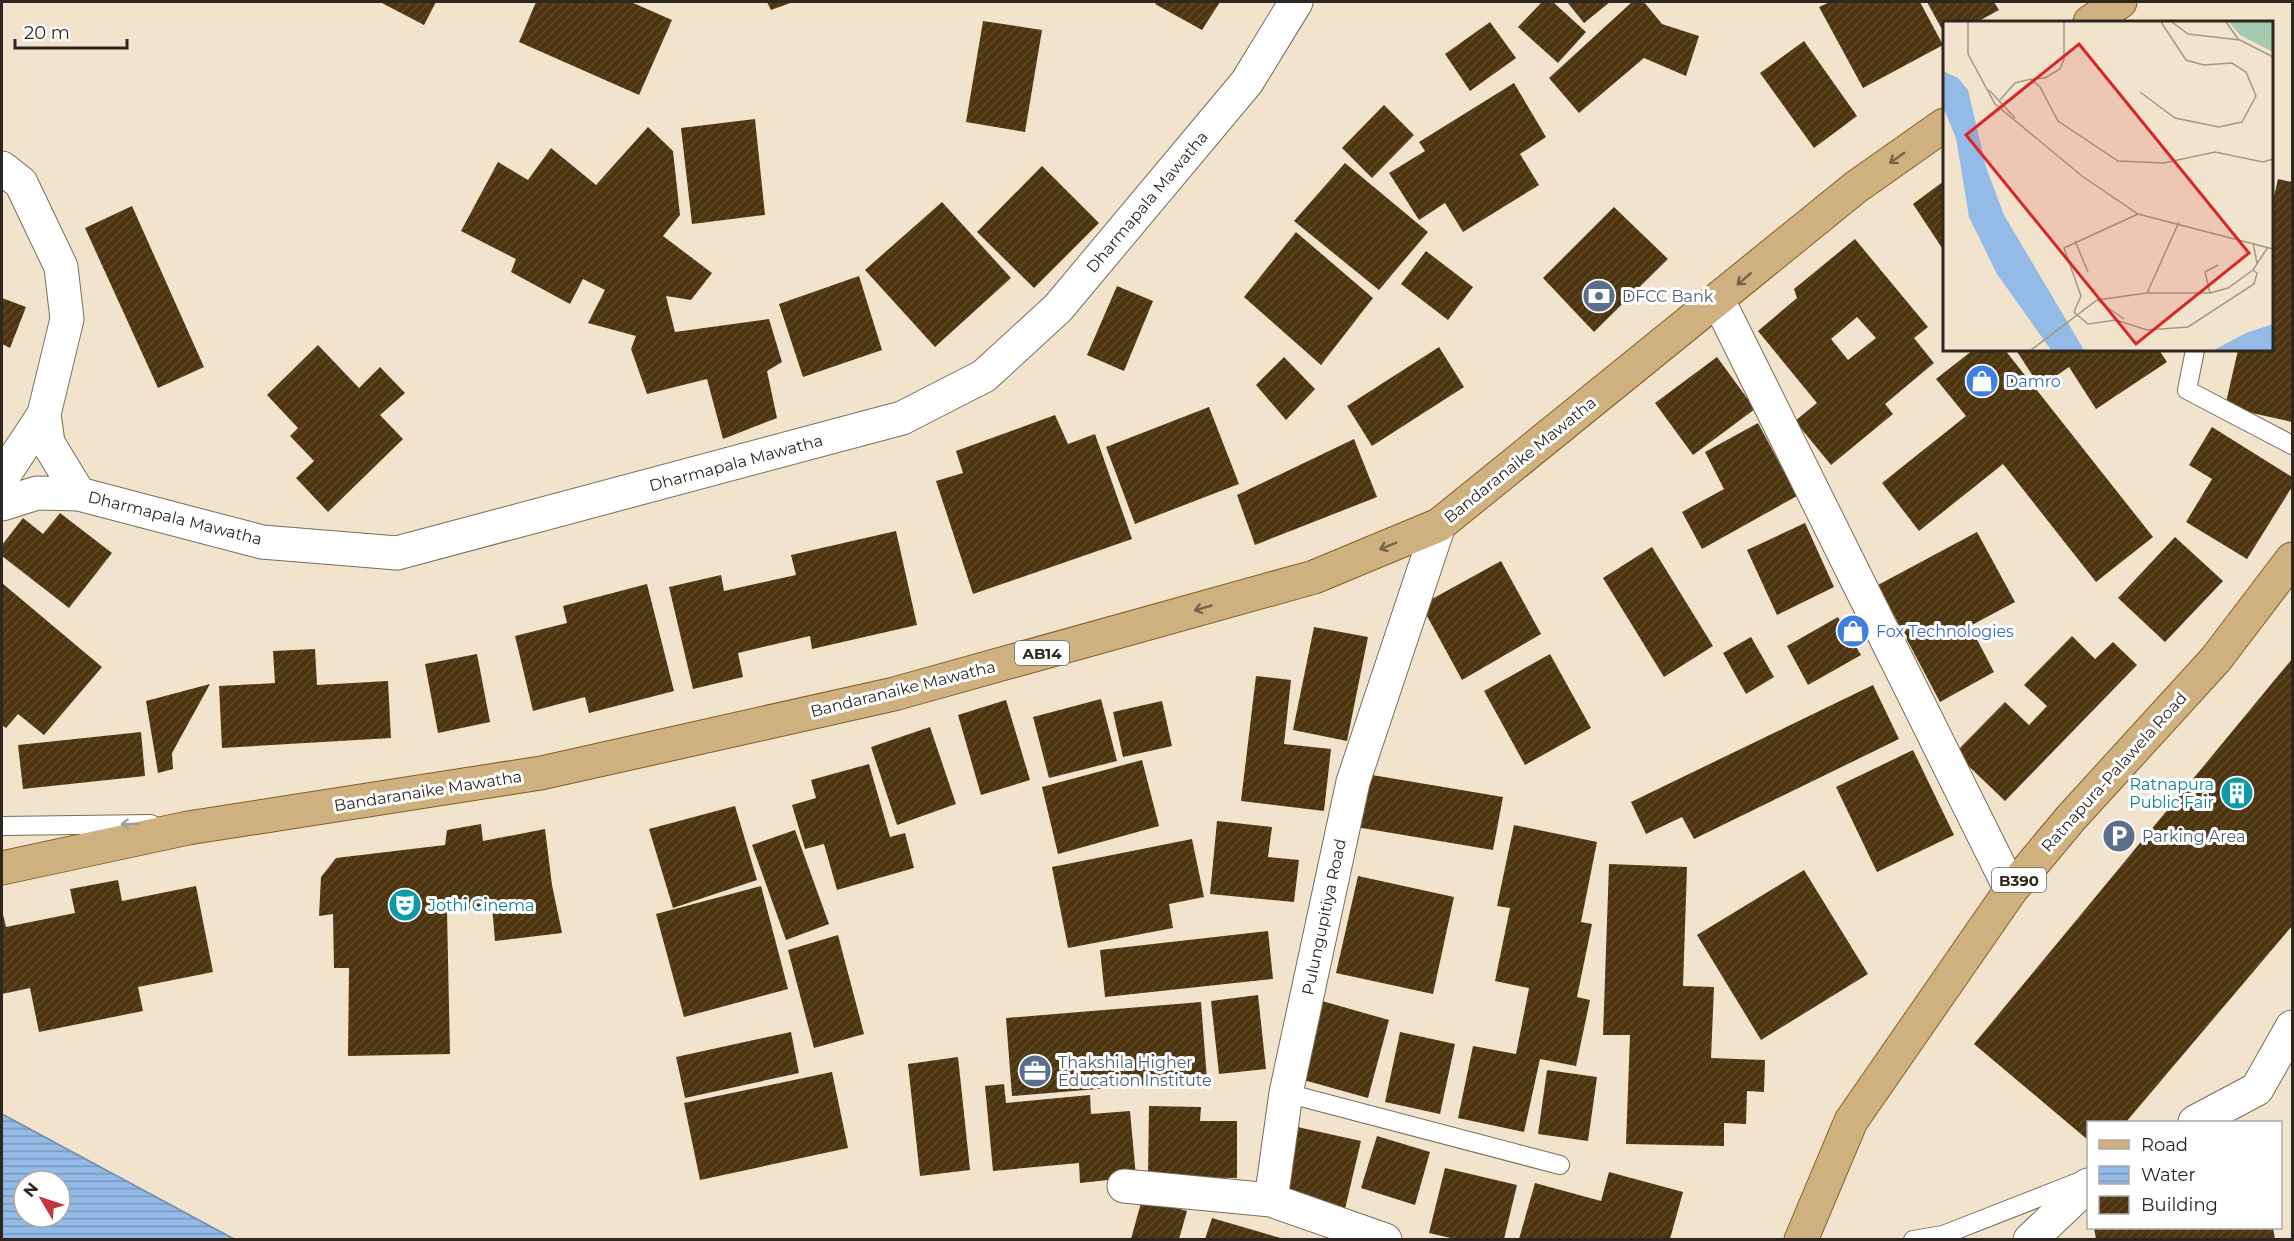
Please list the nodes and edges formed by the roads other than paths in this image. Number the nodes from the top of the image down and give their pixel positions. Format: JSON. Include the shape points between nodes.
{"nodes":[{"id":1,"x":1296,"y":2,"type":"edge"},
{"id":2,"x":2120,"y":2,"type":"edge"},
{"id":3,"x":2092,"y":21,"type":"edge"},
{"id":4,"x":1943,"y":125,"type":"edge"},
{"id":5,"x":2,"y":168,"type":"edge"},
{"id":6,"x":1718,"y":300,"type":"junction"},
{"id":7,"x":2195,"y":351,"type":"edge"},
{"id":8,"x":44,"y":414,"type":"junction"},
{"id":9,"x":2292,"y":445,"type":"edge"},
{"id":10,"x":2,"y":478,"type":"edge"},
{"id":11,"x":79,"y":494,"type":"junction"},
{"id":12,"x":2,"y":504,"type":"edge"},
{"id":13,"x":1439,"y":525,"type":"junction"},
{"id":14,"x":2292,"y":559,"type":"edge"},
{"id":15,"x":2,"y":826,"type":"edge"},
{"id":16,"x":188,"y":828,"type":"junction"},
{"id":17,"x":2,"y":867,"type":"edge"},
{"id":18,"x":2011,"y":890,"type":"junction"},
{"id":19,"x":2292,"y":1027,"type":"edge"},
{"id":20,"x":1286,"y":1093,"type":"junction"},
{"id":21,"x":2197,"y":1121,"type":"edge"},
{"id":22,"x":1560,"y":1165,"type":"dead end"},
{"id":23,"x":2087,"y":1178,"type":"edge"},
{"id":24,"x":1124,"y":1186,"type":"dead end"},
{"id":25,"x":2087,"y":1186,"type":"edge"},
{"id":26,"x":1271,"y":1200,"type":"junction"},
{"id":27,"x":1384,"y":1239,"type":"edge"},
{"id":28,"x":1801,"y":1239,"type":"edge"},
{"id":29,"x":1913,"y":1239,"type":"edge"},
{"id":30,"x":2030,"y":1239,"type":"edge"}],
"edges":[{"from":1,"to":11,"type":"street","name":"Dharmapala Mawatha","via":[[1247,82],[1058,308],[984,376],[902,418],[397,553],[262,542]]},
{"from":2,"to":3,"type":"main road"},
{"from":4,"to":6,"type":"main road","name":"Bandaranaike Mawatha","number":"AB14","one_way":true,"via":[[1856,187]]},
{"from":5,"to":8,"type":"street","via":[[21,183],[61,267],[67,319]]},
{"from":6,"to":13,"type":"main road","name":"Bandaranaike Mawatha","number":"AB14"},
{"from":6,"to":18,"type":"street"},
{"from":7,"to":9,"type":"lane","via":[[2187,390]]},
{"from":8,"to":10,"type":"street"},
{"from":8,"to":11,"type":"street","via":[[48,443]]},
{"from":11,"to":12,"type":"street","name":"Dharmapala Mawatha","via":[[37,493]]},
{"from":13,"to":16,"type":"main road","name":"Bandaranaike Mawatha","number":"AB14","one_way":true,"via":[[1314,577],[894,694],[541,773]]},
{"from":13,"to":20,"type":"street","name":"Pulungupitiya Road","via":[[1353,782]]},
{"from":14,"to":18,"type":"main road","name":"Ratnapura-Palawela Road","number":"B390","via":[[2216,659]]},
{"from":16,"to":15,"type":"lane","one_way":true,"via":[[146,824]]},
{"from":16,"to":17,"type":"main road","name":"Bandaranaike Mawatha","number":"AB14"},
{"from":18,"to":28,"type":"main road","name":"Ratnapura-Palawela Road","number":"B390","via":[[1851,1121]]},
{"from":19,"to":21,"type":"street","via":[[2257,1089]]},
{"from":20,"to":22,"type":"lane"},
{"from":20,"to":26,"type":"street","name":"Pulungupitiya Road"},
{"from":23,"to":29,"type":"lane","via":[[1943,1235]]},
{"from":24,"to":26,"type":"street"},
{"from":25,"to":30,"type":"street"},
{"from":26,"to":27,"type":"street"}]}
